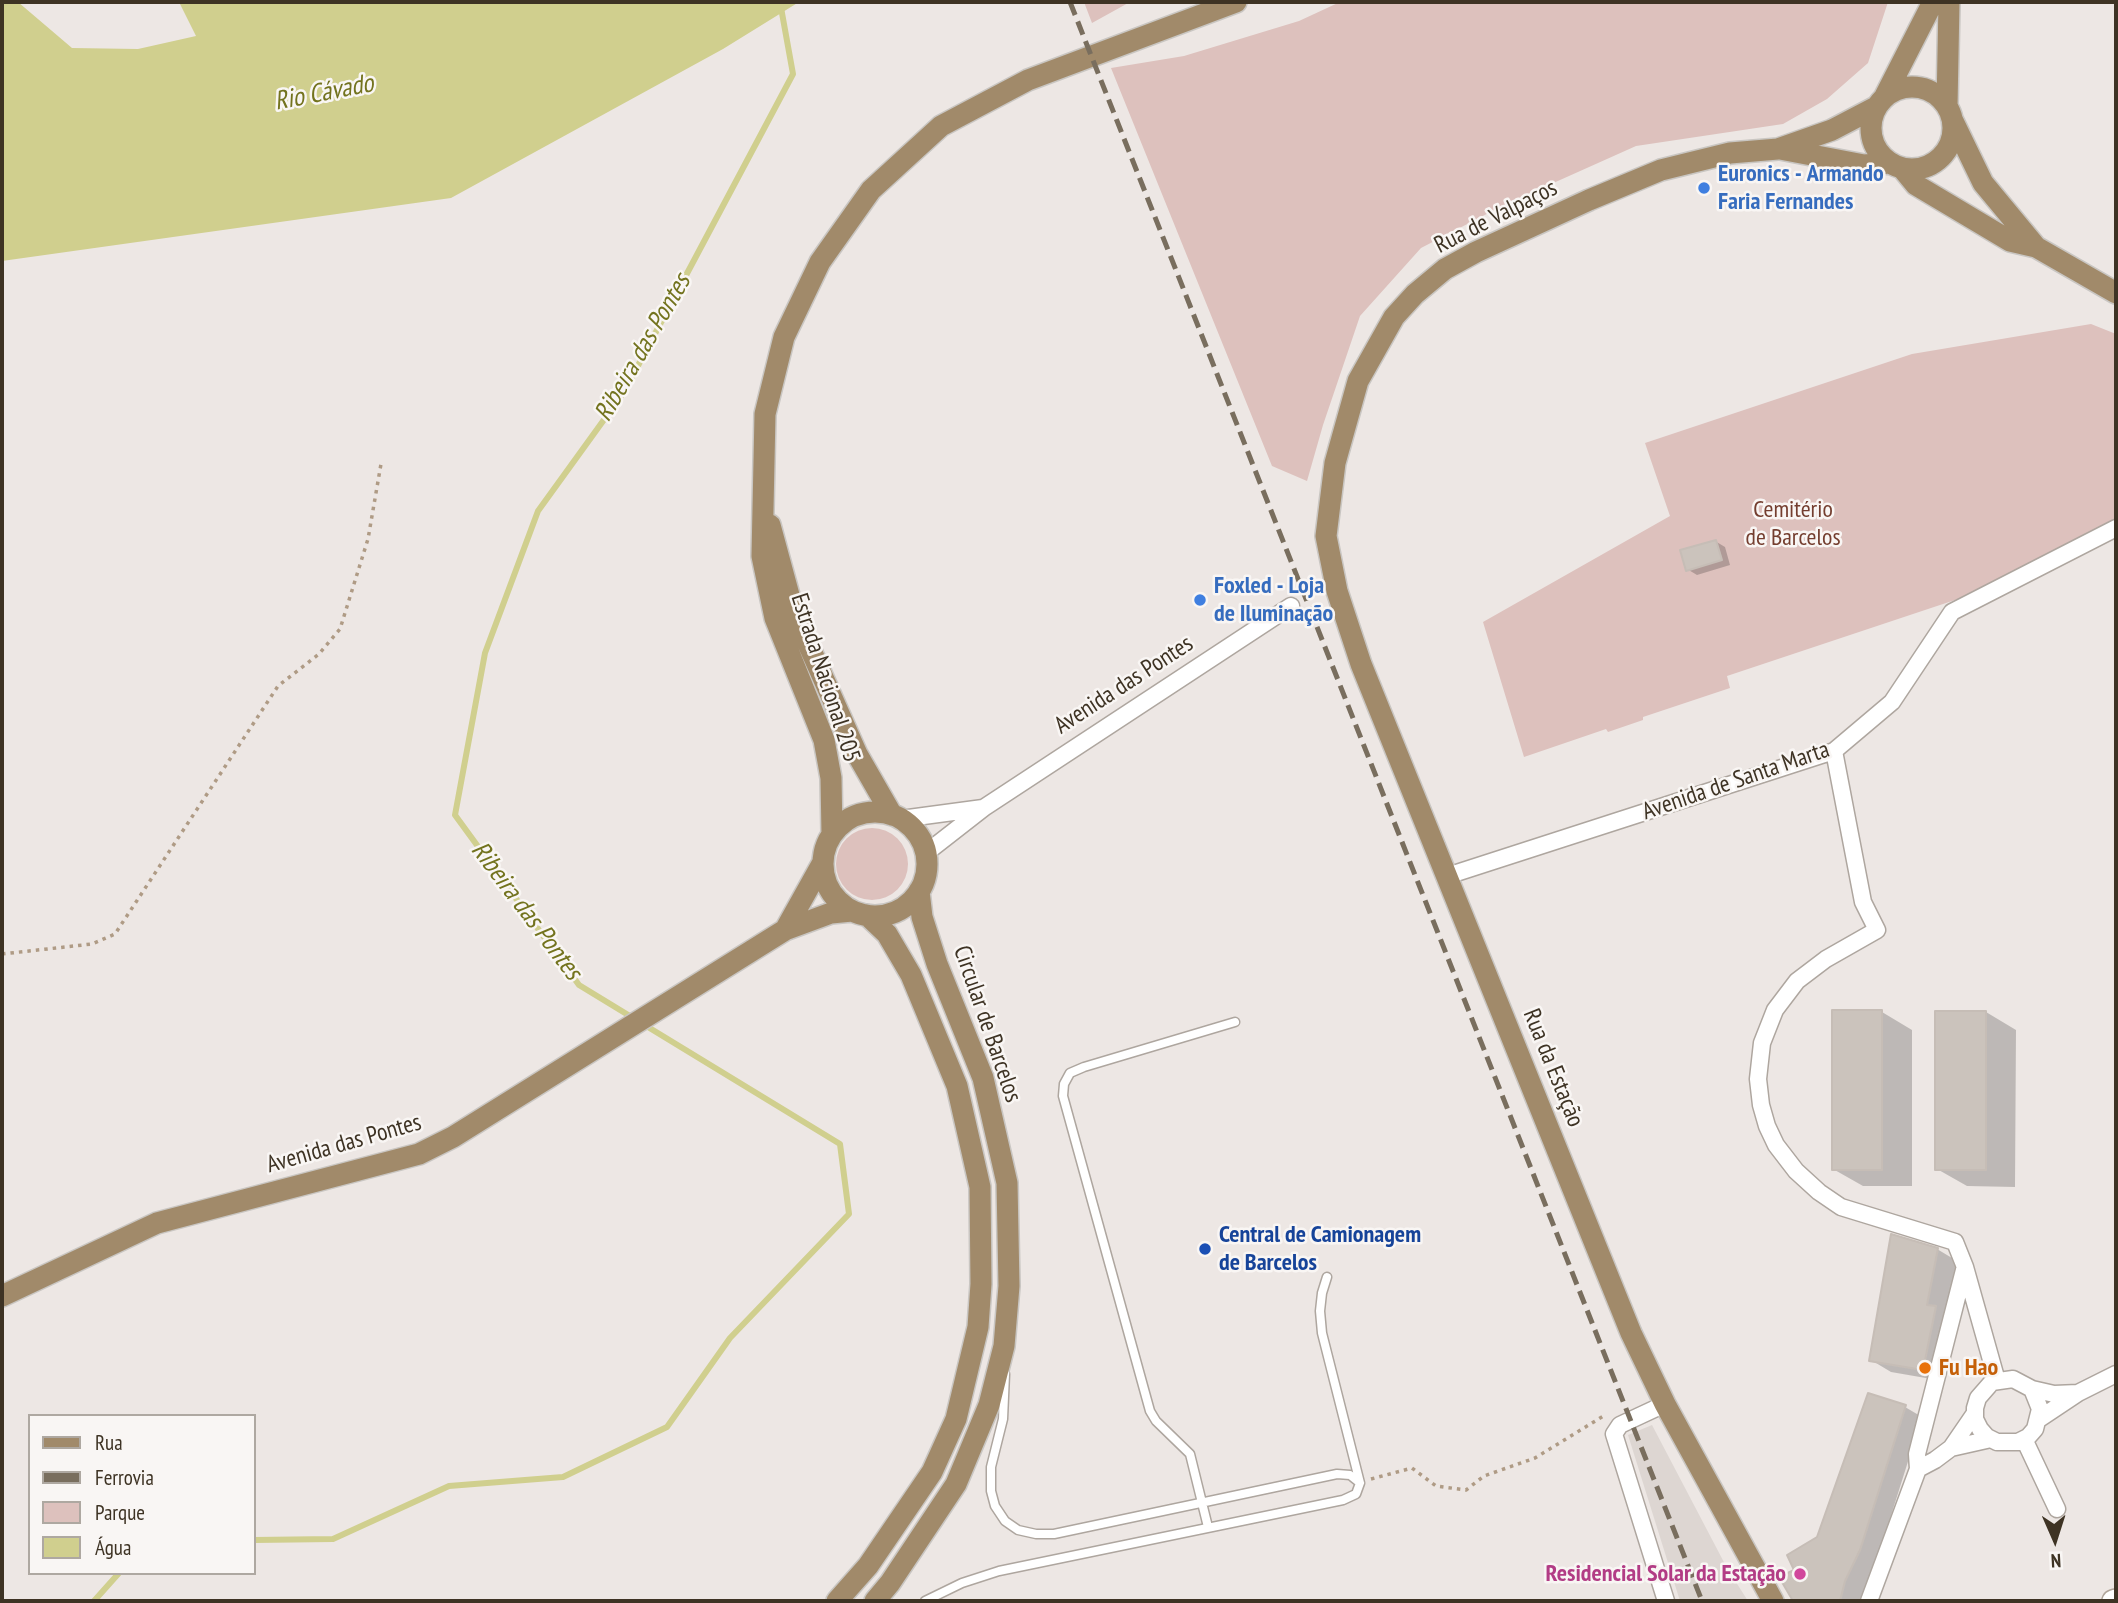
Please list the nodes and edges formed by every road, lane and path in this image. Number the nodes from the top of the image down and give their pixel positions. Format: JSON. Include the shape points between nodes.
{"nodes":[{"id":1,"x":1933,"y":2,"type":"edge"},
{"id":2,"x":1949,"y":2,"type":"edge"},
{"id":3,"x":1232,"y":3,"type":"edge"},
{"id":4,"x":1880,"y":101,"type":"junction"},
{"id":5,"x":1950,"y":112,"type":"junction"},
{"id":6,"x":1777,"y":149,"type":"junction"},
{"id":7,"x":1896,"y":166,"type":"junction"},
{"id":8,"x":2036,"y":247,"type":"junction"},
{"id":9,"x":2116,"y":293,"type":"edge"},
{"id":10,"x":381,"y":464,"type":"dead end"},
{"id":11,"x":762,"y":496,"type":"junction"},
{"id":12,"x":2116,"y":528,"type":"edge"},
{"id":13,"x":1326,"y":536,"type":"joint"},
{"id":14,"x":1292,"y":606,"type":"dead end"},
{"id":15,"x":1834,"y":751,"type":"junction"},
{"id":16,"x":985,"y":807,"type":"junction"},
{"id":17,"x":897,"y":817,"type":"junction"},
{"id":18,"x":832,"y":834,"type":"junction"},
{"id":19,"x":926,"y":853,"type":"junction"},
{"id":20,"x":823,"y":862,"type":"junction"},
{"id":21,"x":1447,"y":876,"type":"junction"},
{"id":22,"x":919,"y":891,"type":"junction"},
{"id":23,"x":859,"y":913,"type":"junction"},
{"id":24,"x":785,"y":930,"type":"junction"},
{"id":25,"x":2,"y":954,"type":"edge"},
{"id":26,"x":1235,"y":1022,"type":"dead end"},
{"id":27,"x":1965,"y":1267,"type":"junction"},
{"id":28,"x":1327,"y":1277,"type":"dead end"},
{"id":29,"x":2,"y":1296,"type":"edge"},
{"id":30,"x":1004,"y":1346,"type":"junction"},
{"id":31,"x":2116,"y":1374,"type":"edge"},
{"id":32,"x":1997,"y":1381,"type":"junction"},
{"id":33,"x":2032,"y":1389,"type":"junction"},
{"id":34,"x":2078,"y":1393,"type":"junction"},
{"id":35,"x":1665,"y":1404,"type":"junction"},
{"id":36,"x":1975,"y":1413,"type":"junction"},
{"id":37,"x":2039,"y":1419,"type":"junction"},
{"id":38,"x":1622,"y":1423,"type":"junction"},
{"id":39,"x":1991,"y":1439,"type":"junction"},
{"id":40,"x":2024,"y":1439,"type":"junction"},
{"id":41,"x":1951,"y":1448,"type":"junction"},
{"id":42,"x":1918,"y":1469,"type":"junction"},
{"id":43,"x":1360,"y":1483,"type":"junction"},
{"id":44,"x":1202,"y":1502,"type":"junction"},
{"id":45,"x":2057,"y":1509,"type":"dead end"},
{"id":46,"x":1208,"y":1527,"type":"junction"},
{"id":47,"x":837,"y":1601,"type":"edge"},
{"id":48,"x":875,"y":1601,"type":"edge"},
{"id":49,"x":925,"y":1601,"type":"edge"},
{"id":50,"x":1666,"y":1601,"type":"edge"},
{"id":51,"x":1773,"y":1601,"type":"edge"},
{"id":52,"x":1869,"y":1601,"type":"edge"}],
"edges":[{"from":1,"to":4,"type":"main road"},
{"from":2,"to":5,"type":"main road"},
{"from":3,"to":11,"type":"main road","name":"Estrada Nacional 205","via":[[1028,80],[942,126],[872,190],[820,262],[784,337],[765,414]]},
{"from":4,"to":5,"type":"main road","via":[[1912,86],[1938,96]]},
{"from":4,"to":6,"type":"main road","name":"Rua de Valpaços","via":[[1832,130]]},
{"from":4,"to":7,"type":"main road","via":[[1871,118],[1873,144]]},
{"from":5,"to":7,"type":"main road","via":[[1951,142],[1937,161],[1926,167]]},
{"from":5,"to":8,"type":"main road","via":[[1983,183]]},
{"from":6,"to":7,"type":"main road","name":"Rua de Valpaços"},
{"from":6,"to":13,"type":"main road","name":"Rua de Valpaços","via":[[1730,153],[1661,170],[1476,252],[1445,269],[1415,294],[1394,317],[1357,381],[1335,463]]},
{"from":7,"to":8,"type":"main road","via":[[1916,185],[2010,241]]},
{"from":8,"to":9,"type":"main road"},
{"from":10,"to":25,"type":"path","via":[[368,539],[340,629],[319,654],[278,686],[115,934],[92,944]]},
{"from":11,"to":17,"type":"main road","name":"Estrada Nacional 205","via":[[793,610],[857,754]]},
{"from":11,"to":18,"type":"main road","name":"Estrada Nacional 205","via":[[762,556],[769,593],[824,740],[831,778]]},
{"from":12,"to":15,"type":"street","name":"Avenida de Santa Marta","via":[[1952,612],[1892,702]]},
{"from":13,"to":21,"type":"main road","name":"Rua da Estação","via":[[1337,591],[1361,664]]},
{"from":14,"to":16,"type":"street","name":"Avenida das Pontes"},
{"from":15,"to":21,"type":"street","name":"Avenida de Santa Marta"},
{"from":15,"to":27,"type":"street","via":[[1863,902],[1877,930],[1797,981],[1775,1010],[1762,1043],[1761,1105],[1776,1145],[1819,1192],[1841,1207],[1955,1242]]},
{"from":16,"to":17,"type":"street","name":"Avenida das Pontes"},
{"from":16,"to":19,"type":"street","name":"Avenida das Pontes"},
{"from":17,"to":18,"type":"main road","via":[[855,816]]},
{"from":17,"to":19,"type":"main road","via":[[911,826]]},
{"from":18,"to":20,"type":"main road"},
{"from":19,"to":22,"type":"main road"},
{"from":20,"to":23,"type":"main road","via":[[830,891]]},
{"from":20,"to":24,"type":"main road","name":"Avenida das Pontes"},
{"from":21,"to":35,"type":"main road","name":"Rua da Estação","via":[[1631,1332]]},
{"from":22,"to":23,"type":"main road","via":[[897,911]]},
{"from":22,"to":30,"type":"main road","name":"Circular de Barcelos","via":[[937,964],[984,1078],[1007,1183],[1009,1286]]},
{"from":23,"to":24,"type":"main road","name":"Avenida das Pontes","via":[[831,913]]},
{"from":23,"to":47,"type":"main road","name":"Circular de Barcelos","via":[[887,934],[911,975],[957,1086],[980,1186],[981,1284],[978,1327],[956,1419],[932,1472],[869,1566]]},
{"from":24,"to":29,"type":"main road","name":"Avenida das Pontes","via":[[419,1154],[157,1223]]},
{"from":26,"to":44,"type":"lane","via":[[1070,1073],[1063,1096],[1150,1411],[1190,1454]]},
{"from":27,"to":32,"type":"street"},
{"from":27,"to":42,"type":"street","via":[[1917,1454]]},
{"from":28,"to":43,"type":"lane","via":[[1320,1311],[1322,1333]]},
{"from":30,"to":44,"type":"lane","via":[[1003,1419],[991,1467],[991,1491],[1005,1521],[1018,1530],[1054,1534]]},
{"from":30,"to":48,"type":"main road","name":"Circular de Barcelos","via":[[989,1405],[956,1484]]},
{"from":31,"to":34,"type":"street"},
{"from":32,"to":33,"type":"street","via":[[2013,1379]]},
{"from":32,"to":36,"type":"street","via":[[1984,1389]]},
{"from":33,"to":34,"type":"street"},
{"from":33,"to":37,"type":"street"},
{"from":34,"to":37,"type":"street"},
{"from":35,"to":38,"type":"street"},
{"from":35,"to":51,"type":"main road","name":"Rua da Estação"},
{"from":36,"to":39,"type":"street","via":[[1980,1429]]},
{"from":36,"to":41,"type":"street"},
{"from":37,"to":40,"type":"street"},
{"from":38,"to":43,"type":"path","via":[[1604,1414],[1535,1458],[1485,1476],[1466,1490],[1436,1486],[1412,1468]]},
{"from":38,"to":50,"type":"street","via":[[1614,1431],[1615,1440]]},
{"from":39,"to":40,"type":"street","via":[[2007,1444]]},
{"from":39,"to":41,"type":"street"},
{"from":40,"to":45,"type":"street"},
{"from":41,"to":42,"type":"street"},
{"from":42,"to":52,"type":"street"},
{"from":43,"to":44,"type":"lane","via":[[1350,1475],[1338,1474]]},
{"from":43,"to":46,"type":"lane","via":[[1356,1494],[1343,1500]]},
{"from":44,"to":46,"type":"lane"},
{"from":46,"to":49,"type":"lane","via":[[999,1571]]}]}
